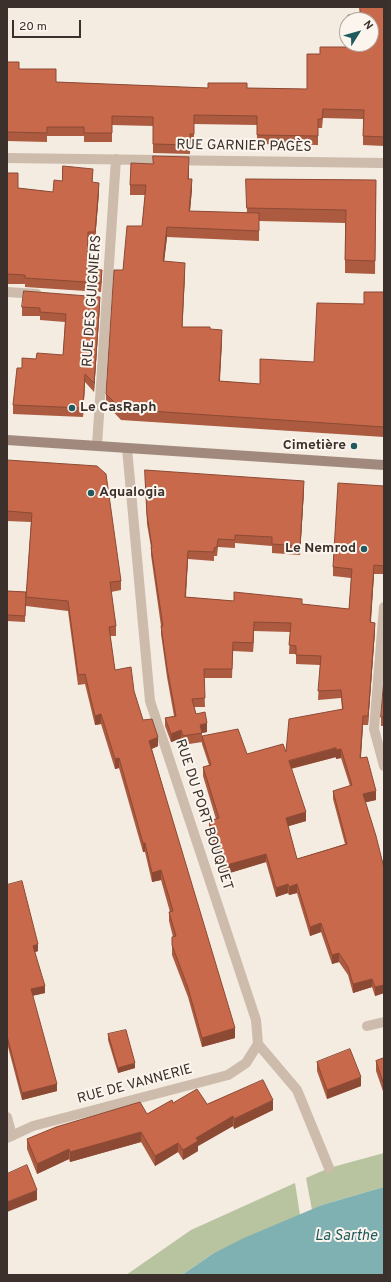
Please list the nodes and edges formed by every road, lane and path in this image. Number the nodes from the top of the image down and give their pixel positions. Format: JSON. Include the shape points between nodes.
{"nodes":[{"id":1,"x":7,"y":158,"type":"edge"},
{"id":2,"x":116,"y":159,"type":"junction"},
{"id":3,"x":384,"y":163,"type":"edge"},
{"id":4,"x":7,"y":292,"type":"edge"},
{"id":5,"x":45,"y":295,"type":"edge"},
{"id":6,"x":7,"y":440,"type":"edge"},
{"id":7,"x":97,"y":445,"type":"junction"},
{"id":8,"x":127,"y":448,"type":"junction"},
{"id":9,"x":384,"y":465,"type":"edge"},
{"id":10,"x":384,"y":607,"type":"edge"},
{"id":11,"x":384,"y":766,"type":"edge"},
{"id":12,"x":384,"y":1022,"type":"edge"},
{"id":13,"x":367,"y":1026,"type":"dead end"},
{"id":14,"x":258,"y":1044,"type":"junction"},
{"id":15,"x":7,"y":1117,"type":"edge"},
{"id":16,"x":9,"y":1137,"type":"edge"},
{"id":17,"x":329,"y":1168,"type":"dead end"}],
"edges":[{"from":1,"to":2,"type":"street","name":"RUE GARNIER PAGÈS"},
{"from":2,"to":3,"type":"street","name":"RUE GARNIER PAGÈS"},
{"from":2,"to":7,"type":"street","name":"RUE DES GUIGNIERS","via":[[103,299]]},
{"from":4,"to":5,"type":"street"},
{"from":6,"to":7,"type":"main road"},
{"from":7,"to":8,"type":"main road"},
{"from":8,"to":9,"type":"main road"},
{"from":8,"to":14,"type":"street","name":"RUE DU PORT BOUQUET","via":[[150,701],[256,1020]]},
{"from":10,"to":11,"type":"street","via":[[374,729]]},
{"from":12,"to":13,"type":"street"},
{"from":14,"to":16,"type":"street","name":"RUE DE VANNERIE","via":[[246,1063],[228,1075],[33,1126]]},
{"from":14,"to":17,"type":"street","via":[[297,1090]]},
{"from":15,"to":16,"type":"street"}]}
